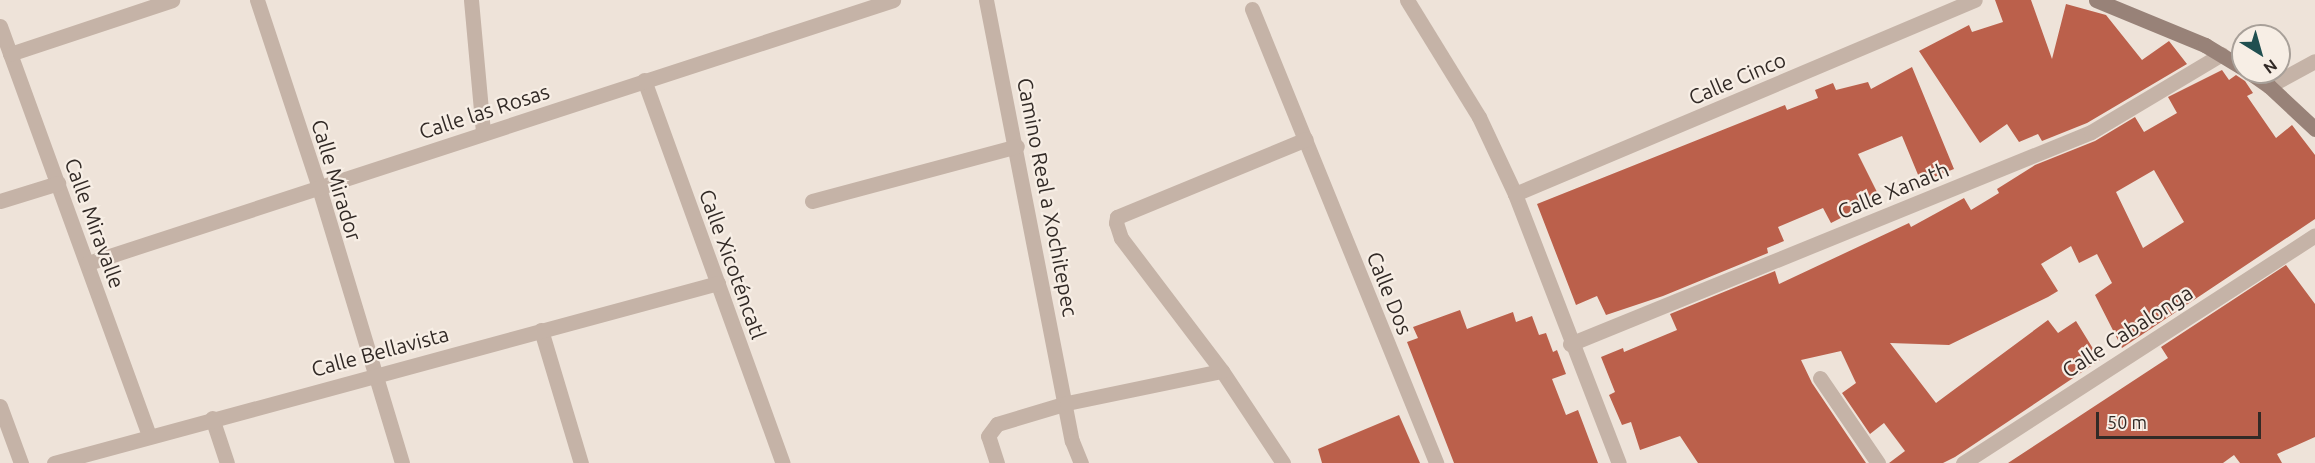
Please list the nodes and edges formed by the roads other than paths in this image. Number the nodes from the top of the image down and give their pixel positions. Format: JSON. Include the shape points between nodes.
{"nodes":[{"id":1,"x":172,"y":0,"type":"edge"},
{"id":2,"x":257,"y":0,"type":"edge"},
{"id":3,"x":471,"y":0,"type":"edge"},
{"id":4,"x":893,"y":0,"type":"edge"},
{"id":5,"x":986,"y":0,"type":"edge"},
{"id":6,"x":1407,"y":0,"type":"edge"},
{"id":7,"x":1975,"y":0,"type":"edge"},
{"id":8,"x":2096,"y":0,"type":"edge"},
{"id":9,"x":1252,"y":9,"type":"dead end"},
{"id":10,"x":0,"y":26,"type":"edge"},
{"id":11,"x":10,"y":54,"type":"junction"},
{"id":12,"x":2222,"y":54,"type":"junction"},
{"id":13,"x":2231,"y":60,"type":"edge"},
{"id":14,"x":2315,"y":61,"type":"edge"},
{"id":15,"x":644,"y":80,"type":"junction"},
{"id":16,"x":2266,"y":84,"type":"edge"},
{"id":17,"x":2269,"y":86,"type":"junction"},
{"id":18,"x":2315,"y":129,"type":"edge"},
{"id":19,"x":483,"y":133,"type":"junction"},
{"id":20,"x":1306,"y":140,"type":"junction"},
{"id":21,"x":1017,"y":146,"type":"junction"},
{"id":22,"x":58,"y":183,"type":"junction"},
{"id":23,"x":319,"y":188,"type":"junction"},
{"id":24,"x":1515,"y":194,"type":"junction"},
{"id":25,"x":0,"y":201,"type":"edge"},
{"id":26,"x":812,"y":201,"type":"dead end"},
{"id":27,"x":2315,"y":235,"type":"edge"},
{"id":28,"x":88,"y":262,"type":"junction"},
{"id":29,"x":718,"y":283,"type":"junction"},
{"id":30,"x":541,"y":330,"type":"junction"},
{"id":31,"x":1570,"y":344,"type":"junction"},
{"id":32,"x":1222,"y":370,"type":"junction"},
{"id":33,"x":373,"y":375,"type":"junction"},
{"id":34,"x":1820,"y":378,"type":"dead end"},
{"id":35,"x":1067,"y":403,"type":"junction"},
{"id":36,"x":0,"y":406,"type":"edge"},
{"id":37,"x":212,"y":418,"type":"junction"},
{"id":38,"x":149,"y":435,"type":"junction"},
{"id":39,"x":21,"y":463,"type":"edge"},
{"id":40,"x":54,"y":463,"type":"edge"},
{"id":41,"x":227,"y":463,"type":"edge"},
{"id":42,"x":402,"y":463,"type":"edge"},
{"id":43,"x":581,"y":463,"type":"edge"},
{"id":44,"x":783,"y":463,"type":"edge"},
{"id":45,"x":997,"y":463,"type":"edge"},
{"id":46,"x":1081,"y":463,"type":"edge"},
{"id":47,"x":1283,"y":463,"type":"edge"},
{"id":48,"x":1436,"y":463,"type":"edge"},
{"id":49,"x":1619,"y":463,"type":"edge"},
{"id":50,"x":1878,"y":463,"type":"edge"},
{"id":51,"x":1963,"y":463,"type":"edge"}],
"edges":[{"from":1,"to":11,"type":"street"},
{"from":2,"to":23,"type":"street","name":"Calle Mirador"},
{"from":3,"to":19,"type":"street"},
{"from":4,"to":15,"type":"street","name":"Calle las Rosas"},
{"from":5,"to":21,"type":"street","name":"Camino Real a Xochitepec"},
{"from":6,"to":24,"type":"street","via":[[1479,117]]},
{"from":7,"to":24,"type":"street","name":"Calle Cinco"},
{"from":8,"to":12,"type":"street"},
{"from":9,"to":20,"type":"street","name":"Calle Dos"},
{"from":10,"to":11,"type":"street","name":"Calle Miravalle"},
{"from":11,"to":22,"type":"street","name":"Calle Miravalle"},
{"from":12,"to":13,"type":"street"},
{"from":12,"to":31,"type":"street","name":"Calle Xanath","via":[[2091,132]]},
{"from":14,"to":17,"type":"street"},
{"from":15,"to":19,"type":"street","name":"Calle las Rosas"},
{"from":15,"to":29,"type":"street","name":"Calle Xicoténcatl"},
{"from":16,"to":17,"type":"street"},
{"from":17,"to":18,"type":"street"},
{"from":19,"to":23,"type":"street","name":"Calle las Rosas"},
{"from":20,"to":32,"type":"street","via":[[1117,218],[1121,238]]},
{"from":20,"to":48,"type":"street","name":"Calle Dos"},
{"from":21,"to":26,"type":"street"},
{"from":21,"to":35,"type":"street","name":"Camino Real a Xochitepec"},
{"from":22,"to":25,"type":"street"},
{"from":22,"to":28,"type":"street","name":"Calle Miravalle"},
{"from":23,"to":28,"type":"street","name":"Calle las Rosas"},
{"from":23,"to":33,"type":"street","name":"Calle Mirador"},
{"from":24,"to":31,"type":"street"},
{"from":27,"to":51,"type":"street","name":"Calle Cabalonga"},
{"from":28,"to":38,"type":"street","name":"Calle Miravalle"},
{"from":29,"to":30,"type":"street","name":"Calle Bellavista"},
{"from":29,"to":44,"type":"street","name":"Calle Xicoténcatl"},
{"from":30,"to":33,"type":"street","name":"Calle Bellavista"},
{"from":30,"to":43,"type":"street"},
{"from":31,"to":49,"type":"street"},
{"from":32,"to":35,"type":"street"},
{"from":32,"to":47,"type":"street"},
{"from":33,"to":37,"type":"street","name":"Calle Bellavista"},
{"from":33,"to":42,"type":"street","name":"Calle Mirador"},
{"from":34,"to":50,"type":"street"},
{"from":35,"to":45,"type":"street","via":[[997,424],[988,436]]},
{"from":35,"to":46,"type":"street","name":"Camino Real a Xochitepec","via":[[1072,441]]},
{"from":36,"to":39,"type":"street"},
{"from":37,"to":38,"type":"street","name":"Calle Bellavista"},
{"from":37,"to":41,"type":"street"},
{"from":38,"to":40,"type":"street","name":"Calle Bellavista"}]}
